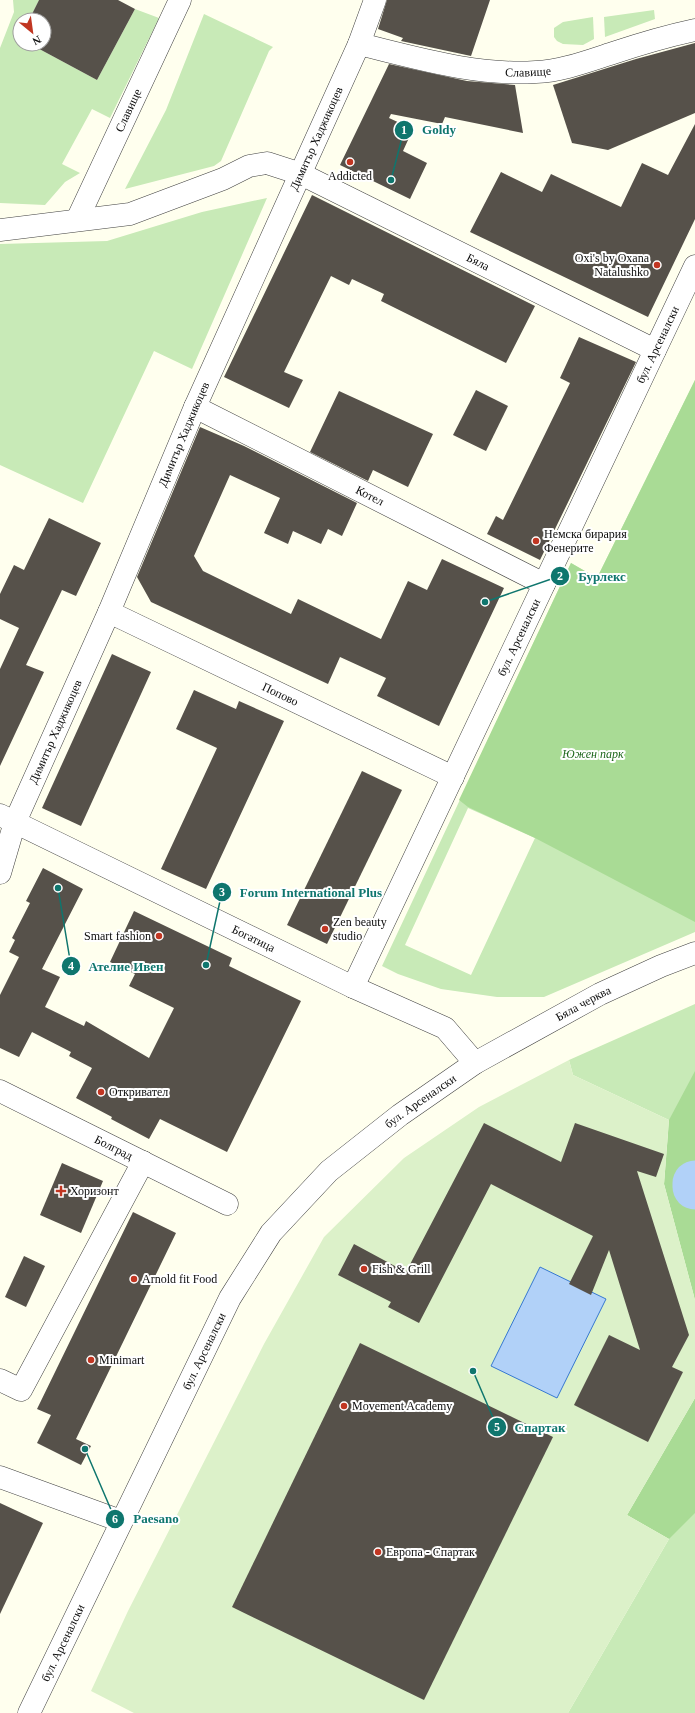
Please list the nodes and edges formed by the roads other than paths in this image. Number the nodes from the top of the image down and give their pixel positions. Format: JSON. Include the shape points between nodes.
{"nodes":[{"id":1,"x":180,"y":0,"type":"edge"},
{"id":2,"x":375,"y":0,"type":"edge"},
{"id":3,"x":695,"y":30,"type":"edge"},
{"id":4,"x":359,"y":44,"type":"junction"},
{"id":5,"x":301,"y":174,"type":"junction"},
{"id":6,"x":77,"y":220,"type":"junction"},
{"id":7,"x":0,"y":230,"type":"edge"},
{"id":8,"x":695,"y":266,"type":"edge"},
{"id":9,"x":655,"y":350,"type":"junction"},
{"id":10,"x":195,"y":407,"type":"junction"},
{"id":11,"x":544,"y":584,"type":"junction"},
{"id":12,"x":109,"y":612,"type":"junction"},
{"id":13,"x":453,"y":777,"type":"junction"},
{"id":14,"x":8,"y":818,"type":"edge"},
{"id":15,"x":0,"y":873,"type":"edge"},
{"id":16,"x":695,"y":953,"type":"edge"},
{"id":17,"x":353,"y":987,"type":"junction"},
{"id":18,"x":475,"y":1063,"type":"junction"},
{"id":19,"x":0,"y":1091,"type":"edge"},
{"id":20,"x":143,"y":1162,"type":"junction"},
{"id":21,"x":227,"y":1204,"type":"dead end"},
{"id":22,"x":0,"y":1380,"type":"edge"},
{"id":23,"x":0,"y":1477,"type":"edge"},
{"id":24,"x":121,"y":1521,"type":"junction"},
{"id":25,"x":29,"y":1713,"type":"edge"}],
"edges":[{"from":1,"to":6,"type":"street","name":"Славище"},
{"from":2,"to":4,"type":"street","name":"Димитър Хаджикоцев"},
{"from":3,"to":4,"type":"street","name":"Славище","via":[[569,66],[537,72],[493,72],[444,64]]},
{"from":4,"to":5,"type":"street","name":"Димитър Хаджикоцев"},
{"from":5,"to":6,"type":"street","via":[[267,163],[249,166],[223,179],[130,214]]},
{"from":5,"to":9,"type":"street","name":"Бяла"},
{"from":5,"to":10,"type":"street","name":"Димитър Хаджикоцев"},
{"from":6,"to":7,"type":"street"},
{"from":8,"to":9,"type":"street","name":"бул. Арсеналски"},
{"from":9,"to":11,"type":"street","name":"бул. Арсеналски"},
{"from":10,"to":11,"type":"street","name":"Котел"},
{"from":10,"to":12,"type":"street","name":"Димитър Хаджикоцев"},
{"from":11,"to":13,"type":"street","name":"бул. Арсеналски"},
{"from":12,"to":13,"type":"street","name":"Попово"},
{"from":12,"to":14,"type":"street","name":"Димитър Хаджикоцев"},
{"from":13,"to":17,"type":"street","name":"бул. Арсеналски"},
{"from":14,"to":15,"type":"street","name":"Димитър Хаджикоцев"},
{"from":14,"to":17,"type":"street","name":"Богатица"},
{"from":16,"to":18,"type":"street","name":"Бяла черква","via":[[600,994]]},
{"from":17,"to":18,"type":"street","name":"Богатица","via":[[445,1028]]},
{"from":18,"to":24,"type":"street","name":"бул. Арсеналски","via":[[400,1115],[329,1171],[272,1233],[230,1298]]},
{"from":19,"to":20,"type":"street","name":"Болград"},
{"from":20,"to":21,"type":"street","name":"Болград"},
{"from":20,"to":22,"type":"street","via":[[21,1390]]},
{"from":23,"to":24,"type":"street"},
{"from":24,"to":25,"type":"street","name":"бул. Арсеналски"}]}
